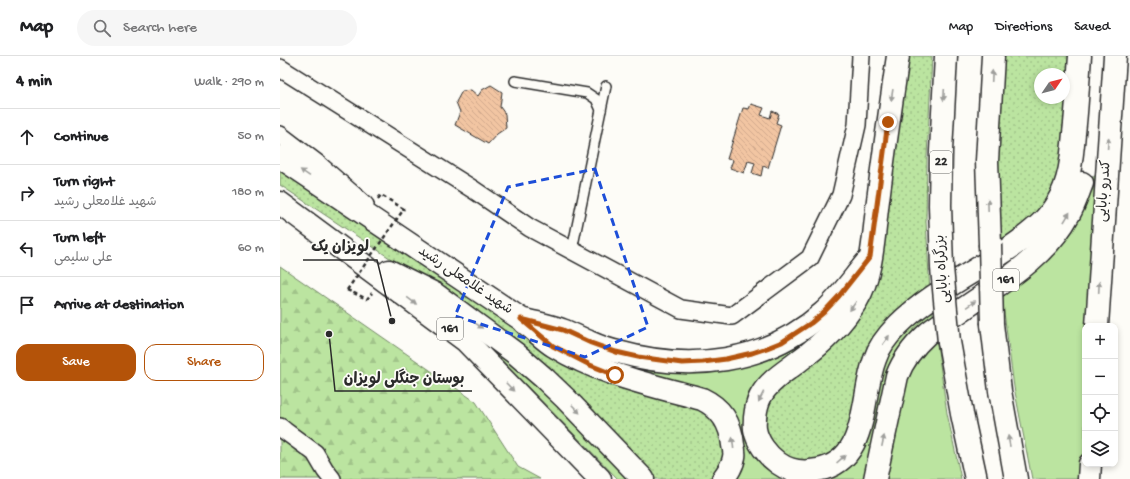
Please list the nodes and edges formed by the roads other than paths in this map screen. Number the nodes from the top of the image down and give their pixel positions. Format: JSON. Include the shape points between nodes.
{"nodes":[{"id":1,"x":861,"y":56,"type":"edge"},
{"id":2,"x":898,"y":56,"type":"edge"},
{"id":3,"x":946,"y":56,"type":"edge"},
{"id":4,"x":993,"y":56,"type":"edge"},
{"id":5,"x":1080,"y":56,"type":"edge"},
{"id":6,"x":1094,"y":56,"type":"edge"},
{"id":7,"x":1115,"y":56,"type":"edge"},
{"id":8,"x":280,"y":68,"type":"edge"},
{"id":9,"x":515,"y":81,"type":"dead end"},
{"id":10,"x":606,"y":86,"type":"dead end"},
{"id":11,"x":601,"y":110,"type":"junction"},
{"id":12,"x":280,"y":135,"type":"edge"},
{"id":13,"x":280,"y":157,"type":"edge"},
{"id":14,"x":280,"y":203,"type":"edge"},
{"id":15,"x":404,"y":239,"type":"junction"},
{"id":16,"x":334,"y":243,"type":"junction"},
{"id":17,"x":572,"y":250,"type":"junction"},
{"id":18,"x":870,"y":257,"type":"junction"},
{"id":19,"x":521,"y":319,"type":"junction"},
{"id":20,"x":1097,"y":323,"type":"edge"},
{"id":21,"x":280,"y":427,"type":"edge"},
{"id":22,"x":1090,"y":467,"type":"edge"},
{"id":23,"x":332,"y":479,"type":"edge"},
{"id":24,"x":600,"y":479,"type":"edge"},
{"id":25,"x":643,"y":479,"type":"edge"},
{"id":26,"x":723,"y":479,"type":"edge"},
{"id":27,"x":875,"y":479,"type":"edge"},
{"id":28,"x":976,"y":479,"type":"edge"},
{"id":29,"x":1016,"y":479,"type":"edge"},
{"id":30,"x":1089,"y":479,"type":"edge"}],
"edges":[{"from":1,"to":17,"type":"street","via":[[857,125],[841,195],[810,258],[732,316],[680,309]]},
{"from":2,"to":18,"type":"main road","one_way":true},
{"from":3,"to":28,"type":"main road","name":"بزرگراه بابایی","number":"22","one_way":true,"bridge":true,"via":[[941,151],[942,268],[949,342]]},
{"from":29,"to":4,"type":"main road","one_way":true,"bridge":true,"via":[[1000,391],[992,324],[987,161]]},
{"from":18,"to":5,"type":"main road","one_way":true,"via":[[865,284],[846,316],[822,342],[771,383],[762,393],[757,406],[755,430],[761,444],[769,456],[790,470],[808,472],[825,469],[836,464],[848,453],[860,430],[870,373],[878,351],[889,335],[924,304],[1007,250],[1051,213],[1062,194],[1072,156]]},
{"from":27,"to":6,"type":"main road","number":"161","one_way":true,"via":[[901,366],[927,334],[1032,259],[1054,236],[1069,214],[1082,182],[1085,166]]},
{"from":20,"to":7,"type":"main road","name":"کندرو بابایی","one_way":true},
{"from":8,"to":17,"type":"street","via":[[530,228]]},
{"from":9,"to":11,"type":"lane","via":[[587,93],[596,99]]},
{"from":10,"to":11,"type":"lane"},
{"from":11,"to":17,"type":"lane"},
{"from":12,"to":15,"type":"street","via":[[340,182]]},
{"from":15,"to":13,"type":"main road","name":"شهید غلامعلی رشید","one_way":true},
{"from":14,"to":16,"type":"main road","number":"161"},
{"from":15,"to":19,"type":"main road","name":"شهید غلامعلی رشید"},
{"from":16,"to":24,"type":"main road","number":"161","one_way":true,"via":[[466,341]]},
{"from":16,"to":25,"type":"main road","one_way":true,"via":[[435,294],[483,328],[544,378]]},
{"from":18,"to":19,"type":"main road","name":"شهید غلامعلی رشید","via":[[839,296],[811,323],[782,342],[726,359],[682,363],[638,357],[591,343],[563,330]]},
{"from":26,"to":19,"type":"main road","one_way":true,"via":[[735,456],[733,436],[728,423],[712,404],[590,365],[553,346]]},
{"from":21,"to":23,"type":"street","via":[[315,453]]},
{"from":22,"to":30,"type":"main road"}]}
